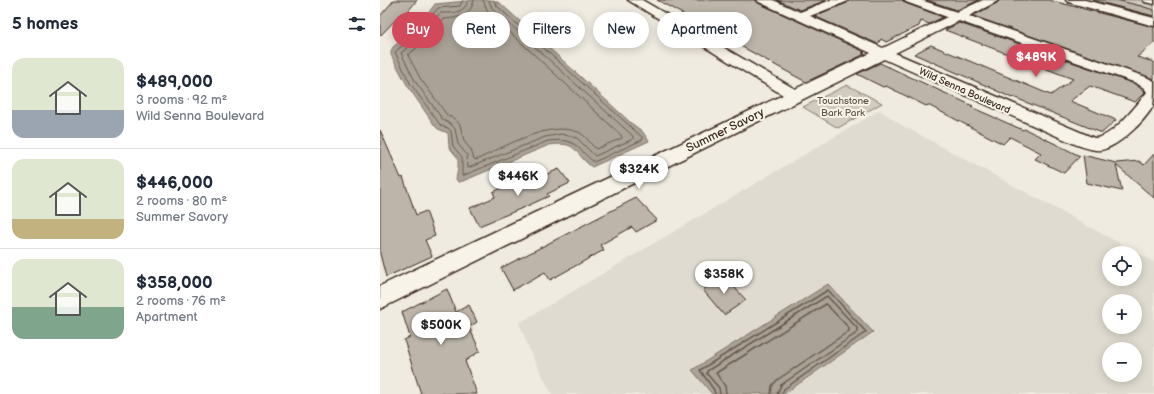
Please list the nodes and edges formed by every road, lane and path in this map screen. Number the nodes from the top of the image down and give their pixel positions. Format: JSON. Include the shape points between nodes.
{"nodes":[{"id":1,"x":634,"y":0,"type":"edge"},
{"id":2,"x":763,"y":0,"type":"edge"},
{"id":3,"x":842,"y":0,"type":"edge"},
{"id":4,"x":910,"y":0,"type":"edge"},
{"id":5,"x":1072,"y":0,"type":"edge"},
{"id":6,"x":1149,"y":0,"type":"edge"},
{"id":7,"x":1154,"y":1,"type":"edge"},
{"id":8,"x":988,"y":2,"type":"edge"},
{"id":9,"x":798,"y":16,"type":"junction"},
{"id":10,"x":957,"y":16,"type":"junction"},
{"id":11,"x":1154,"y":22,"type":"edge"},
{"id":12,"x":883,"y":54,"type":"junction"},
{"id":13,"x":1154,"y":92,"type":"edge"},
{"id":14,"x":796,"y":96,"type":"junction"},
{"id":15,"x":380,"y":298,"type":"edge"}],
"edges":[{"from":1,"to":14,"type":"street"},
{"from":2,"to":9,"type":"street","name":"Wild Senna Boulevard"},
{"from":3,"to":9,"type":"street"},
{"from":4,"to":10,"type":"street","name":"Wild Senna Boulevard"},
{"from":5,"to":11,"type":"street"},
{"from":6,"to":7,"type":"street"},
{"from":8,"to":10,"type":"street","name":"Summer Savory"},
{"from":9,"to":12,"type":"street","name":"Wild Senna Boulevard"},
{"from":10,"to":12,"type":"street","name":"Summer Savory"},
{"from":10,"to":13,"type":"street","name":"Wild Senna Boulevard","via":[[1141,80],[1150,85]]},
{"from":12,"to":13,"type":"street","name":"Wild Senna Boulevard","via":[[1032,120],[1083,141],[1100,144],[1112,139],[1137,115]]},
{"from":12,"to":14,"type":"street","name":"Summer Savory"},
{"from":14,"to":15,"type":"street","name":"Summer Savory"}]}
